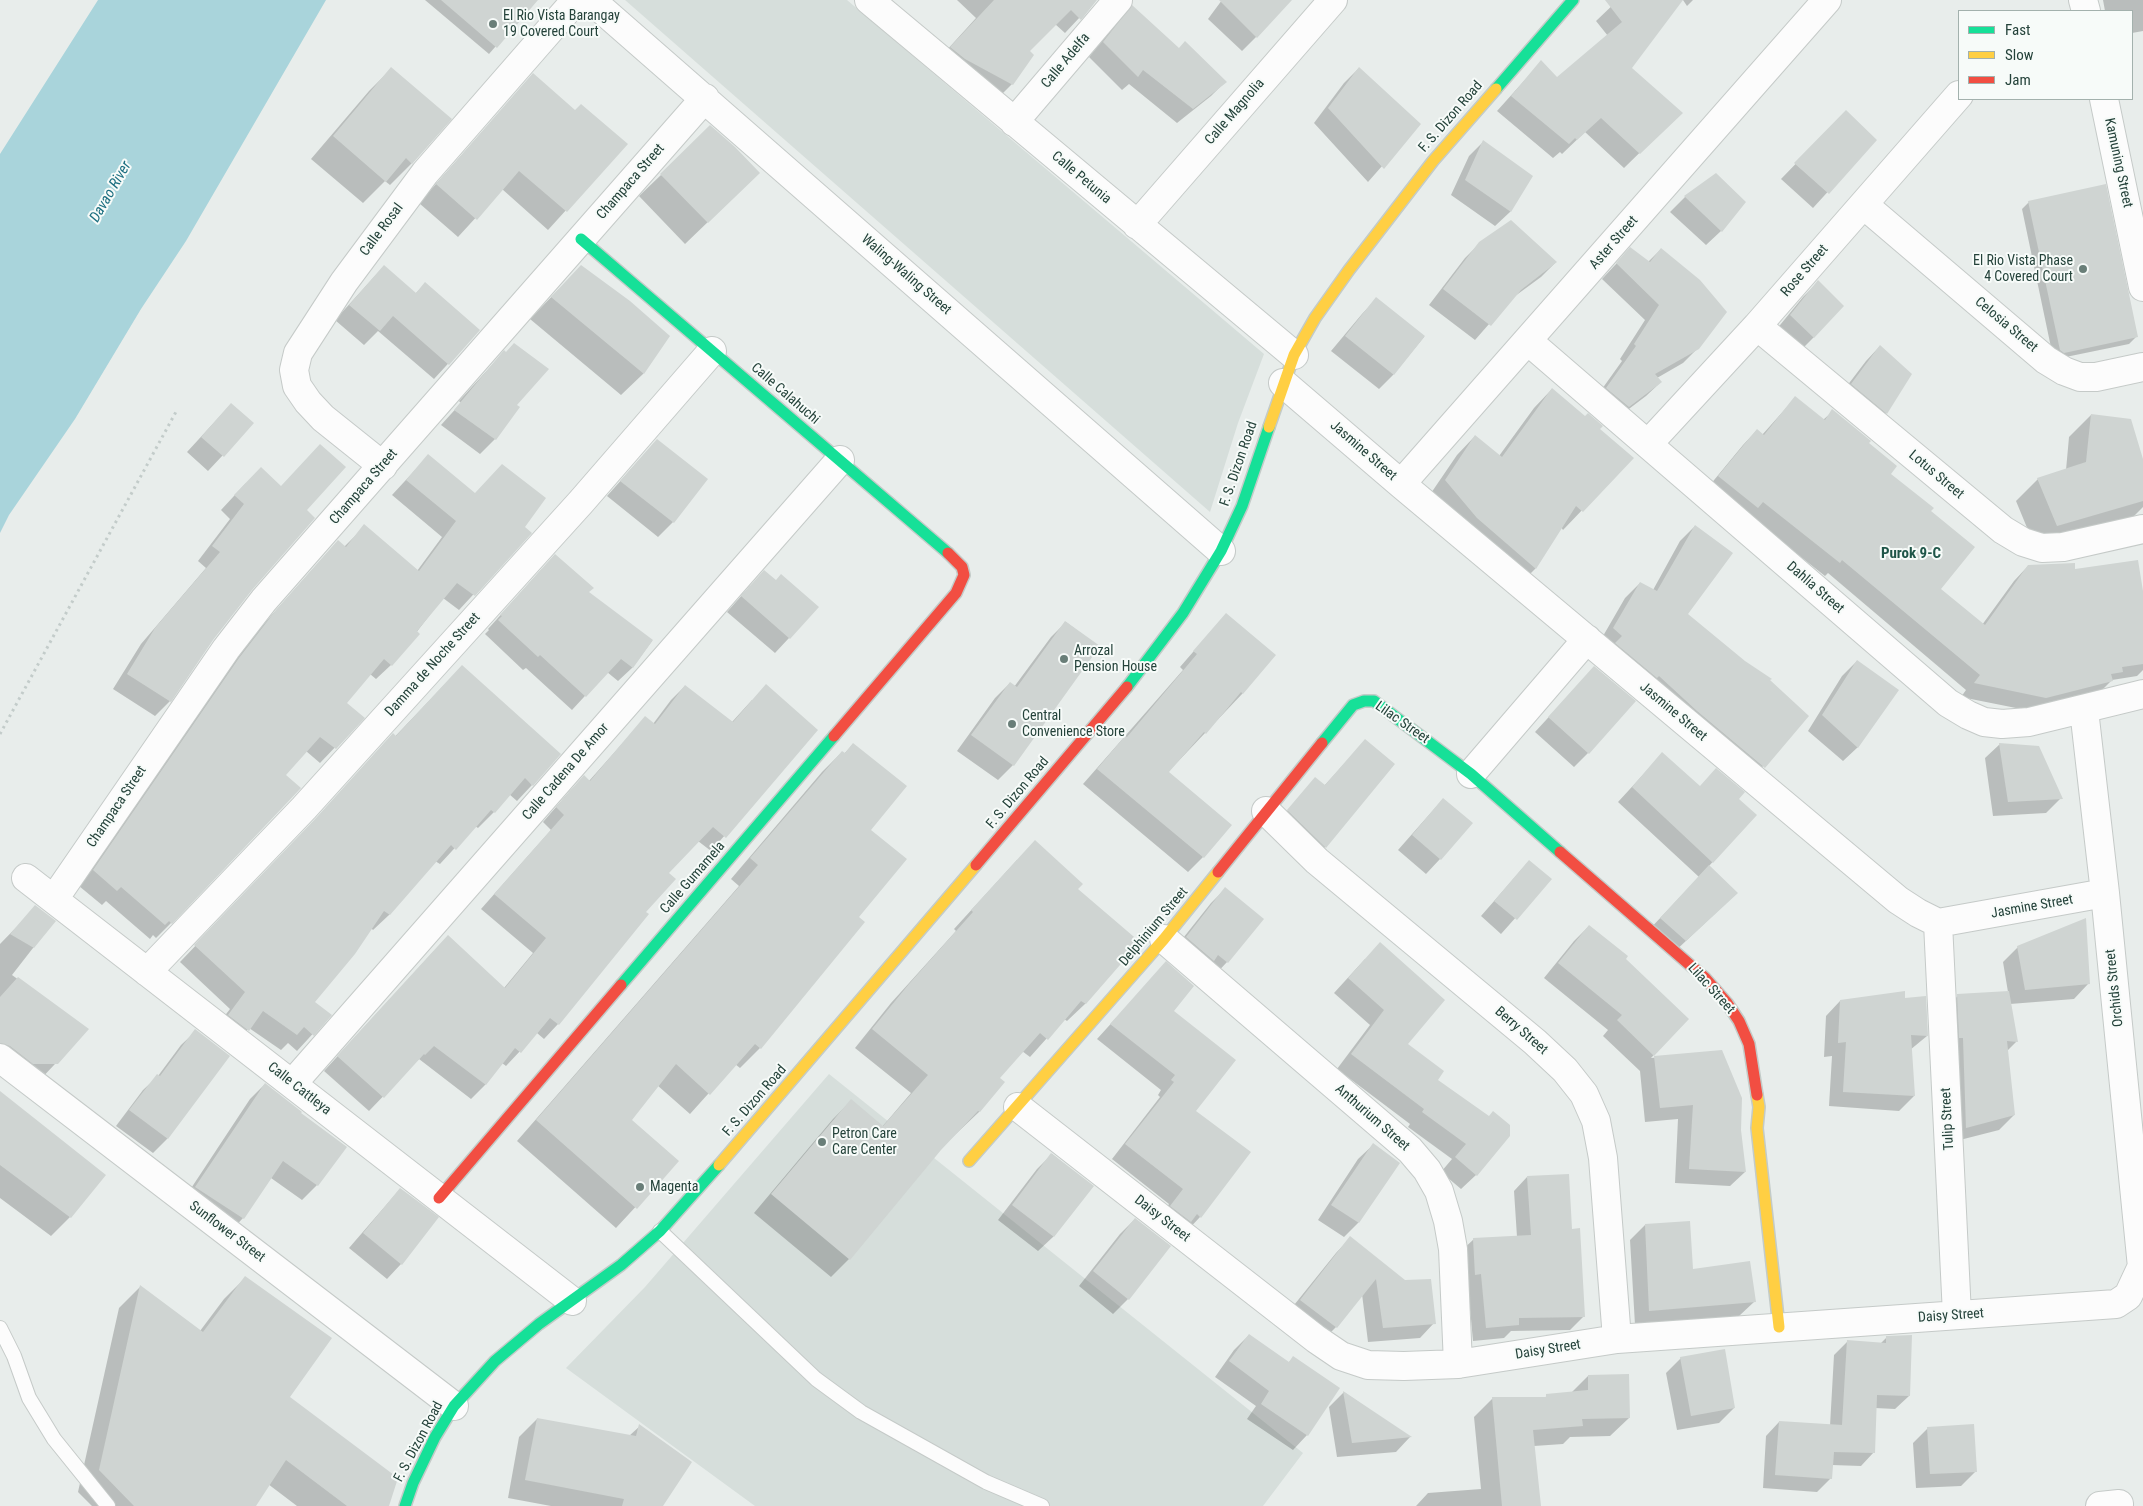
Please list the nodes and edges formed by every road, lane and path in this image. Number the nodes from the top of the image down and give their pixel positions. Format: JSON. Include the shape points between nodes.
{"nodes":[{"id":1,"x":576,"y":0,"type":"edge"},
{"id":2,"x":591,"y":0,"type":"edge"},
{"id":3,"x":1118,"y":0,"type":"edge"},
{"id":4,"x":1333,"y":0,"type":"edge"},
{"id":5,"x":1573,"y":0,"type":"edge"},
{"id":6,"x":1827,"y":0,"type":"edge"},
{"id":7,"x":886,"y":5,"type":"edge"},
{"id":8,"x":1958,"y":96,"type":"edge"},
{"id":9,"x":704,"y":98,"type":"junction"},
{"id":10,"x":2104,"y":100,"type":"edge"},
{"id":11,"x":1014,"y":122,"type":"junction"},
{"id":12,"x":1864,"y":205,"type":"junction"},
{"id":13,"x":1137,"y":225,"type":"junction"},
{"id":14,"x":581,"y":239,"type":"junction"},
{"id":15,"x":2143,"y":287,"type":"edge"},
{"id":16,"x":1757,"y":326,"type":"junction"},
{"id":17,"x":1528,"y":341,"type":"junction"},
{"id":18,"x":712,"y":351,"type":"junction"},
{"id":19,"x":1294,"y":355,"type":"junction"},
{"id":20,"x":2143,"y":367,"type":"edge"},
{"id":21,"x":1283,"y":383,"type":"junction"},
{"id":22,"x":177,"y":410,"type":"dead end"},
{"id":23,"x":1648,"y":444,"type":"junction"},
{"id":24,"x":840,"y":460,"type":"junction"},
{"id":25,"x":383,"y":466,"type":"junction"},
{"id":26,"x":1401,"y":484,"type":"junction"},
{"id":27,"x":2143,"y":529,"type":"edge"},
{"id":28,"x":1221,"y":551,"type":"junction"},
{"id":29,"x":964,"y":575,"type":"joint"},
{"id":30,"x":1587,"y":639,"type":"junction"},
{"id":31,"x":2143,"y":694,"type":"edge"},
{"id":32,"x":1353,"y":705,"type":"joint"},
{"id":33,"x":2084,"y":710,"type":"junction"},
{"id":34,"x":0,"y":734,"type":"edge"},
{"id":35,"x":1472,"y":774,"type":"junction"},
{"id":36,"x":1266,"y":811,"type":"junction"},
{"id":37,"x":26,"y":878,"type":"dead end"},
{"id":38,"x":2105,"y":893,"type":"junction"},
{"id":39,"x":54,"y":899,"type":"junction"},
{"id":40,"x":1938,"y":923,"type":"junction"},
{"id":41,"x":1164,"y":939,"type":"junction"},
{"id":42,"x":147,"y":972,"type":"junction"},
{"id":43,"x":0,"y":1058,"type":"edge"},
{"id":44,"x":292,"y":1084,"type":"junction"},
{"id":45,"x":1018,"y":1107,"type":"junction"},
{"id":46,"x":969,"y":1160,"type":"dead end"},
{"id":47,"x":439,"y":1198,"type":"junction"},
{"id":48,"x":660,"y":1231,"type":"junction"},
{"id":49,"x":2142,"y":1265,"type":"edge"},
{"id":50,"x":572,"y":1301,"type":"junction"},
{"id":51,"x":1957,"y":1315,"type":"junction"},
{"id":52,"x":1779,"y":1326,"type":"junction"},
{"id":53,"x":0,"y":1328,"type":"edge"},
{"id":54,"x":1617,"y":1339,"type":"junction"},
{"id":55,"x":1458,"y":1364,"type":"junction"},
{"id":56,"x":454,"y":1406,"type":"junction"},
{"id":57,"x":108,"y":1506,"type":"edge"},
{"id":58,"x":405,"y":1506,"type":"edge"},
{"id":59,"x":1042,"y":1506,"type":"edge"}],
"edges":[{"from":1,"to":25,"type":"street","name":"Calle Rosal","via":[[425,173],[344,282],[298,353],[294,370],[296,386],[308,402]]},
{"from":2,"to":9,"type":"street","name":"Waling-Waling Street"},
{"from":3,"to":11,"type":"street","name":"Calle Adelfa"},
{"from":4,"to":13,"type":"street","name":"Calle Magnolia"},
{"from":5,"to":19,"type":"street","name":"F. S. Dizon Road","via":[[1433,161],[1349,270]]},
{"from":6,"to":17,"type":"street","name":"Aster Street"},
{"from":7,"to":11,"type":"street","name":"Calle Petunia"},
{"from":8,"to":12,"type":"street","name":"Rose Street"},
{"from":9,"to":14,"type":"street","name":"Champaca Street"},
{"from":9,"to":28,"type":"street","name":"Waling-Waling Street"},
{"from":10,"to":15,"type":"street","name":"Kamuning Street"},
{"from":11,"to":13,"type":"street","name":"Calle Petunia"},
{"from":12,"to":16,"type":"street","name":"Rose Street"},
{"from":12,"to":20,"type":"street","name":"Celosia Street","via":[[2064,372],[2096,377]]},
{"from":13,"to":19,"type":"street","name":"Calle Petunia"},
{"from":14,"to":18,"type":"street","name":"Calle Calahuchi"},
{"from":14,"to":25,"type":"street","name":"Champaca Street"},
{"from":16,"to":23,"type":"street","name":"Rose Street"},
{"from":16,"to":27,"type":"street","name":"Lotus Street","via":[[2002,530],[2023,542],[2042,548],[2063,547]]},
{"from":17,"to":23,"type":"street","name":"Dahlia Street"},
{"from":17,"to":26,"type":"street","name":"Aster Street"},
{"from":18,"to":24,"type":"street","name":"Calle Calahuchi"},
{"from":18,"to":42,"type":"street","name":"Damma de Noche Street","via":[[581,502],[311,800]]},
{"from":19,"to":21,"type":"street","name":"F. S. Dizon Road"},
{"from":21,"to":26,"type":"street","name":"Jasmine Street"},
{"from":21,"to":28,"type":"street","name":"F. S. Dizon Road","via":[[1242,506]]},
{"from":22,"to":34,"type":"path"},
{"from":23,"to":33,"type":"street","name":"Dahlia Street","via":[[1948,703],[1984,722],[2002,724],[2029,722]]},
{"from":24,"to":29,"type":"street","name":"Calle Calahuchi","via":[[956,560]]},
{"from":24,"to":44,"type":"street","name":"Calle Cadena De Amor"},
{"from":25,"to":39,"type":"street","name":"Champaca Street","via":[[264,600],[226,649]]},
{"from":26,"to":30,"type":"street","name":"Jasmine Street"},
{"from":28,"to":48,"type":"street","name":"F. S. Dizon Road","via":[[1183,613],[1130,684],[754,1126]]},
{"from":29,"to":47,"type":"street","name":"Calle Gumamela","via":[[956,593]]},
{"from":30,"to":35,"type":"street"},
{"from":30,"to":40,"type":"street","name":"Jasmine Street","via":[[1898,900]]},
{"from":31,"to":33,"type":"street","name":"Dahlia Street"},
{"from":32,"to":35,"type":"street","name":"Lilac Street","via":[[1374,701]]},
{"from":32,"to":36,"type":"street","name":"Delphinium Street"},
{"from":33,"to":38,"type":"street","name":"Orchids Street"},
{"from":35,"to":52,"type":"street","name":"Lilac Street","via":[[1704,978],[1739,1021],[1749,1044],[1757,1090],[1756,1128]]},
{"from":36,"to":41,"type":"street","name":"Delphinium Street"},
{"from":36,"to":54,"type":"street","name":"Berry Street","via":[[1317,861],[1535,1042],[1565,1070],[1584,1094],[1596,1121],[1603,1158]]},
{"from":37,"to":39,"type":"street","name":"Calle Cattleya"},
{"from":38,"to":40,"type":"street","name":"Jasmine Street"},
{"from":38,"to":49,"type":"street","name":"Orchids Street"},
{"from":39,"to":42,"type":"street","name":"Calle Cattleya"},
{"from":40,"to":51,"type":"street","name":"Tulip Street"},
{"from":41,"to":45,"type":"street","name":"Delphinium Street"},
{"from":41,"to":55,"type":"street","name":"Anthurium Street","via":[[1410,1150],[1427,1170],[1441,1198],[1453,1249]]},
{"from":42,"to":44,"type":"street","name":"Calle Cattleya"},
{"from":43,"to":56,"type":"street","name":"Sunflower Street"},
{"from":44,"to":47,"type":"street","name":"Calle Cattleya"},
{"from":45,"to":46,"type":"street","name":"Delphinium Street"},
{"from":45,"to":55,"type":"street","name":"Daisy Street","via":[[1341,1356],[1368,1365]]},
{"from":47,"to":50,"type":"street","name":"Calle Cattleya"},
{"from":48,"to":50,"type":"street","name":"F. S. Dizon Road"},
{"from":48,"to":59,"type":"lane","via":[[816,1379],[861,1412],[986,1482]]},
{"from":49,"to":51,"type":"street","name":"Daisy Street","via":[[2128,1296],[2116,1304]]},
{"from":50,"to":56,"type":"street","name":"F. S. Dizon Road","via":[[495,1361]]},
{"from":51,"to":52,"type":"street","name":"Daisy Street"},
{"from":52,"to":54,"type":"street","name":"Daisy Street"},
{"from":53,"to":57,"type":"lane","via":[[29,1398],[54,1439]]},
{"from":54,"to":55,"type":"street","name":"Daisy Street"},
{"from":56,"to":58,"type":"street","name":"F. S. Dizon Road","via":[[435,1437]]}]}
